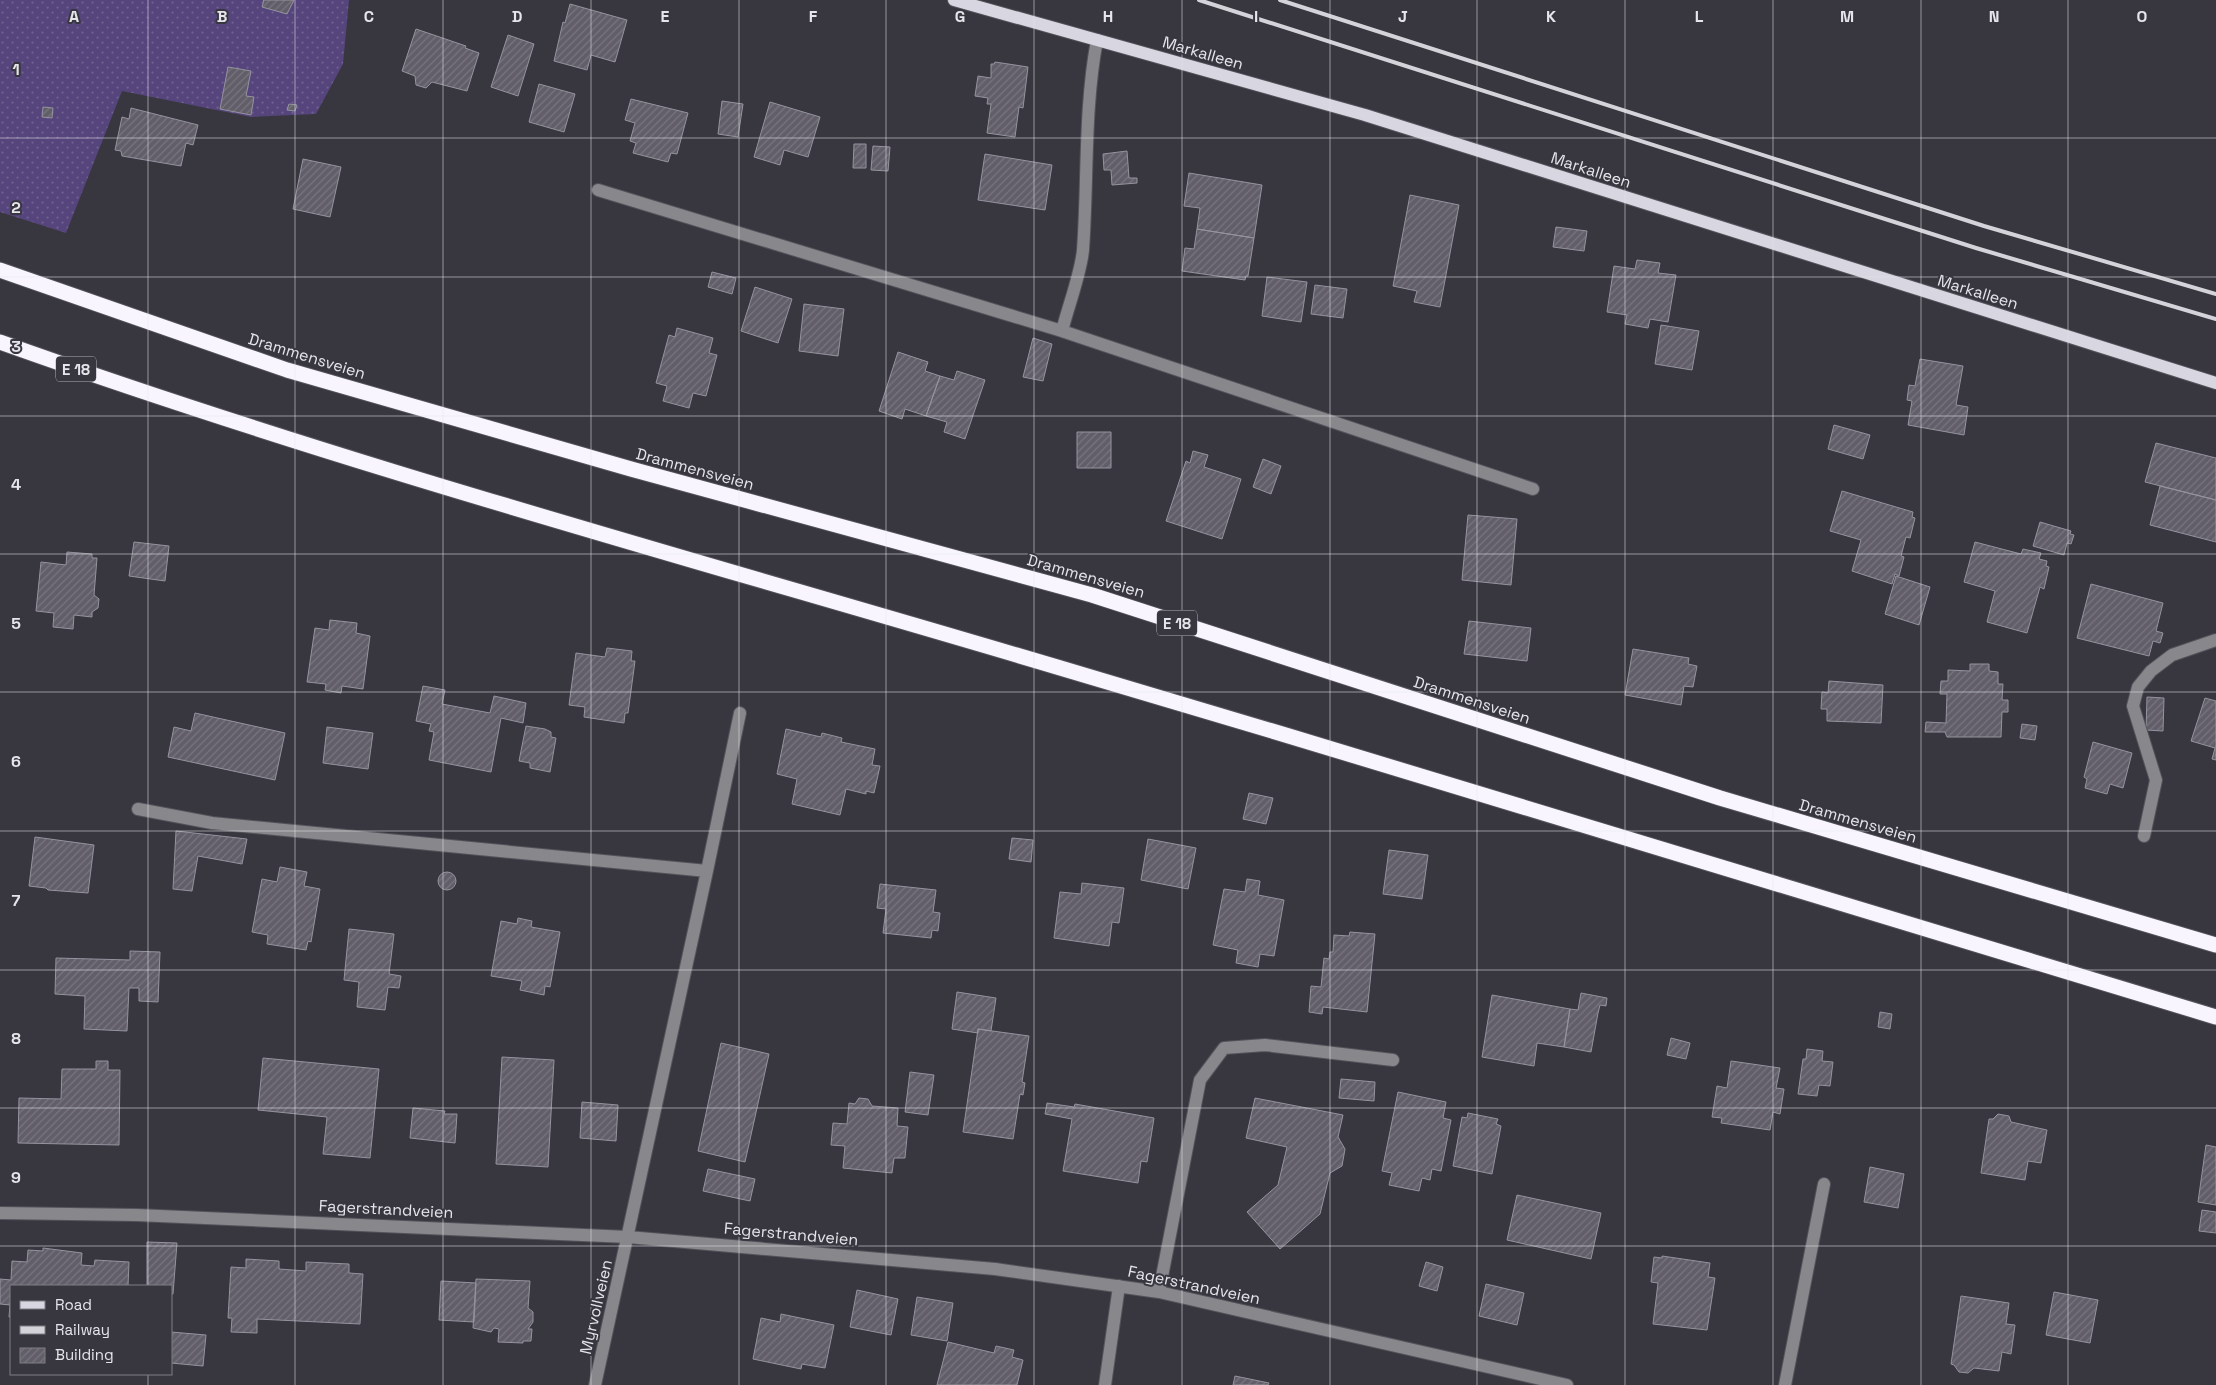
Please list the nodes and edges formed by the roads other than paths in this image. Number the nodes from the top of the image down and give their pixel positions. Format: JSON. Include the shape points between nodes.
{"nodes":[{"id":1,"x":954,"y":0,"type":"edge"},
{"id":2,"x":1097,"y":40,"type":"junction"},
{"id":3,"x":598,"y":190,"type":"dead end"},
{"id":4,"x":0,"y":270,"type":"edge"},
{"id":5,"x":1062,"y":331,"type":"junction"},
{"id":6,"x":0,"y":342,"type":"edge"},
{"id":7,"x":2216,"y":383,"type":"edge"},
{"id":8,"x":1532,"y":490,"type":"dead end"},
{"id":9,"x":2216,"y":640,"type":"edge"},
{"id":10,"x":740,"y":713,"type":"dead end"},
{"id":11,"x":138,"y":809,"type":"dead end"},
{"id":12,"x":2144,"y":836,"type":"dead end"},
{"id":13,"x":707,"y":871,"type":"junction"},
{"id":14,"x":2216,"y":944,"type":"edge"},
{"id":15,"x":2216,"y":1017,"type":"edge"},
{"id":16,"x":1393,"y":1060,"type":"dead end"},
{"id":17,"x":1824,"y":1184,"type":"dead end"},
{"id":18,"x":0,"y":1213,"type":"edge"},
{"id":19,"x":628,"y":1237,"type":"junction"},
{"id":20,"x":1119,"y":1286,"type":"junction"},
{"id":21,"x":1159,"y":1292,"type":"junction"},
{"id":22,"x":595,"y":1385,"type":"edge"},
{"id":23,"x":1105,"y":1385,"type":"edge"},
{"id":24,"x":1567,"y":1385,"type":"edge"},
{"id":25,"x":1786,"y":1385,"type":"edge"}],
"edges":[{"from":1,"to":2,"type":"main road","name":"Markalleen"},
{"from":2,"to":5,"type":"street","via":[[1092,65],[1084,176],[1083,252]]},
{"from":2,"to":7,"type":"main road","name":"Markalleen","via":[[1365,115]]},
{"from":3,"to":5,"type":"street"},
{"from":4,"to":14,"type":"highway","name":"Drammensveien","number":"E 18","via":[[287,370],[631,470],[1092,595],[1720,798]]},
{"from":5,"to":8,"type":"street"},
{"from":6,"to":15,"type":"highway","number":"E 18","via":[[151,396],[598,533],[1062,668]]},
{"from":9,"to":12,"type":"street","via":[[2172,655],[2138,687],[2133,706],[2156,780]]},
{"from":10,"to":13,"type":"street","name":"Myrvollveien"},
{"from":11,"to":13,"type":"street","via":[[212,823]]},
{"from":13,"to":19,"type":"street","name":"Myrvollveien"},
{"from":16,"to":21,"type":"street","via":[[1265,1045],[1224,1048],[1200,1080]]},
{"from":17,"to":25,"type":"street"},
{"from":18,"to":19,"type":"street","name":"Fagerstrandveien","via":[[137,1215]]},
{"from":19,"to":20,"type":"street","name":"Fagerstrandveien","via":[[995,1268]]},
{"from":19,"to":22,"type":"street","name":"Myrvollveien"},
{"from":20,"to":21,"type":"street","name":"Fagerstrandveien"},
{"from":20,"to":23,"type":"street"},
{"from":21,"to":24,"type":"street","name":"Fagerstrandveien"}]}
